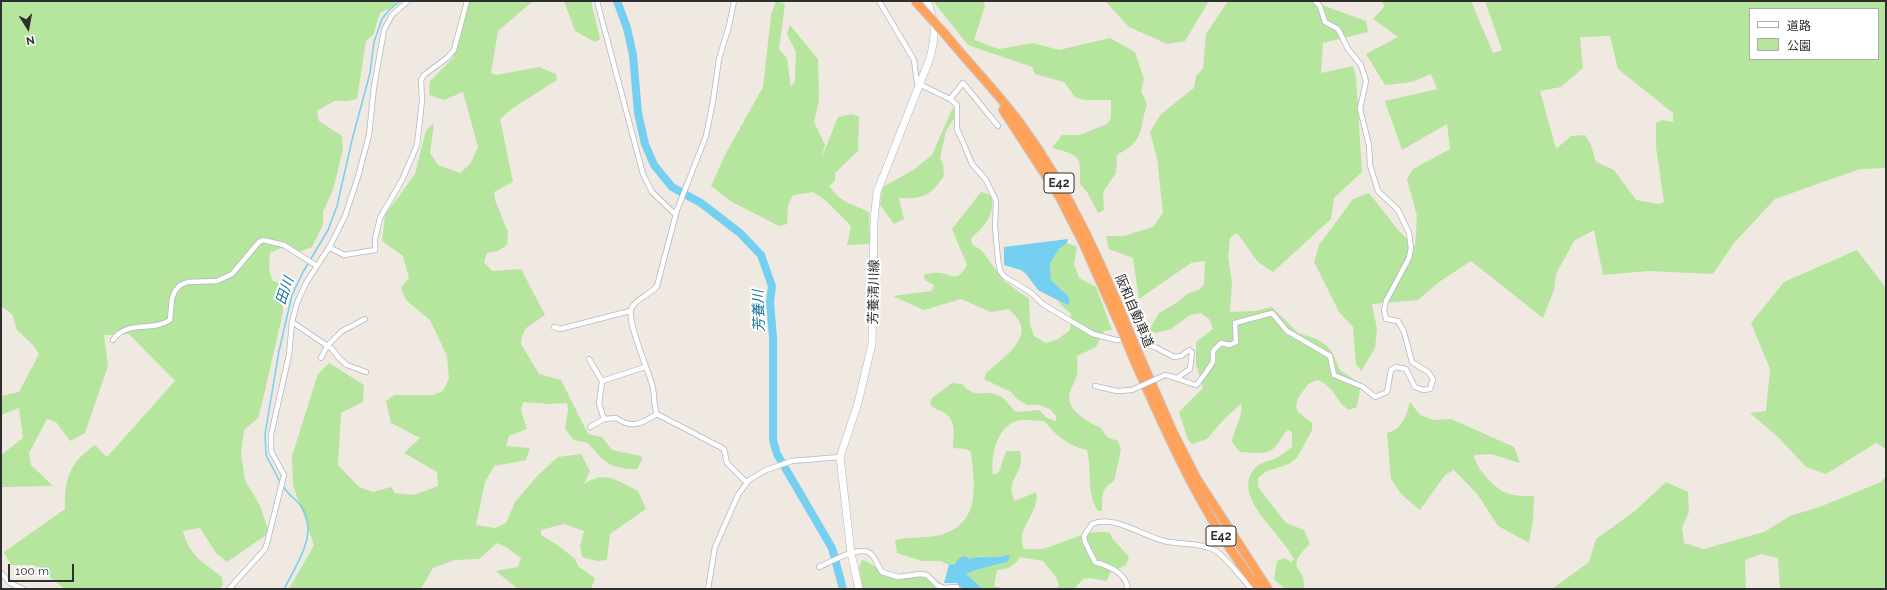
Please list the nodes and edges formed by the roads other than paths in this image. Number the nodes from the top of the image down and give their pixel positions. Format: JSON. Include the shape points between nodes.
{"nodes":[{"id":1,"x":408,"y":1,"type":"edge"},
{"id":2,"x":467,"y":1,"type":"edge"},
{"id":3,"x":598,"y":1,"type":"edge"},
{"id":4,"x":734,"y":1,"type":"edge"},
{"id":5,"x":879,"y":1,"type":"edge"},
{"id":6,"x":915,"y":1,"type":"edge"},
{"id":7,"x":928,"y":1,"type":"edge"},
{"id":8,"x":1315,"y":1,"type":"edge"},
{"id":9,"x":920,"y":83,"type":"junction"},
{"id":10,"x":950,"y":99,"type":"junction"},
{"id":11,"x":998,"y":126,"type":"dead end"},
{"id":12,"x":677,"y":213,"type":"junction"},
{"id":13,"x":329,"y":247,"type":"junction"},
{"id":14,"x":316,"y":266,"type":"junction"},
{"id":15,"x":630,"y":311,"type":"junction"},
{"id":16,"x":365,"y":319,"type":"dead end"},
{"id":17,"x":292,"y":322,"type":"junction"},
{"id":18,"x":554,"y":327,"type":"dead end"},
{"id":19,"x":112,"y":340,"type":"dead end"},
{"id":20,"x":327,"y":346,"type":"junction"},
{"id":21,"x":321,"y":358,"type":"dead end"},
{"id":22,"x":589,"y":359,"type":"dead end"},
{"id":23,"x":645,"y":367,"type":"junction"},
{"id":24,"x":366,"y":372,"type":"dead end"},
{"id":25,"x":1177,"y":378,"type":"junction"},
{"id":26,"x":602,"y":381,"type":"junction"},
{"id":27,"x":1095,"y":386,"type":"dead end"},
{"id":28,"x":657,"y":414,"type":"junction"},
{"id":29,"x":604,"y":419,"type":"junction"},
{"id":30,"x":590,"y":427,"type":"dead end"},
{"id":31,"x":1167,"y":427,"type":"junction"},
{"id":32,"x":840,"y":457,"type":"junction"},
{"id":33,"x":747,"y":483,"type":"junction"},
{"id":34,"x":849,"y":555,"type":"junction"},
{"id":35,"x":819,"y":567,"type":"dead end"},
{"id":36,"x":1,"y":573,"type":"edge"},
{"id":37,"x":23,"y":589,"type":"edge"},
{"id":38,"x":229,"y":589,"type":"edge"},
{"id":39,"x":708,"y":589,"type":"edge"},
{"id":40,"x":859,"y":589,"type":"edge"},
{"id":41,"x":957,"y":589,"type":"edge"},
{"id":42,"x":1128,"y":589,"type":"edge"},
{"id":43,"x":1251,"y":589,"type":"edge"},
{"id":44,"x":1259,"y":589,"type":"edge"},
{"id":45,"x":1268,"y":589,"type":"edge"}],
"edges":[{"from":1,"to":13,"type":"street","via":[[392,15],[384,30],[366,149],[345,216]]},
{"from":2,"to":13,"type":"street","via":[[454,50],[421,80],[422,101],[417,145],[402,180],[380,218],[375,250],[344,255]]},
{"from":3,"to":12,"type":"street","via":[[643,174],[652,192]]},
{"from":4,"to":12,"type":"street","via":[[718,59],[711,118]]},
{"from":5,"to":9,"type":"street","via":[[914,60],[917,83]]},
{"from":6,"to":31,"type":"highway","name":"阪和自動車道","number":"E42","bridge":true,"via":[[1022,126],[1050,168],[1096,254]]},
{"from":7,"to":9,"type":"main road","name":"芳養清川線","via":[[934,18],[934,43]]},
{"from":8,"to":25,"type":"street","via":[[1320,6],[1325,22],[1338,29],[1348,49],[1361,65],[1366,81],[1360,109],[1369,145],[1370,165],[1378,191],[1403,218],[1409,233],[1411,248],[1406,264],[1386,301],[1385,317],[1398,321],[1404,332],[1412,362],[1428,372],[1433,384],[1430,389],[1415,387],[1406,369],[1396,367],[1391,370],[1387,392],[1375,397],[1363,386],[1334,375],[1330,356],[1287,331],[1272,313],[1235,323],[1236,342],[1230,345],[1221,343],[1216,347],[1213,351],[1213,362],[1203,373],[1199,383],[1196,385]]},
{"from":9,"to":10,"type":"street"},
{"from":9,"to":32,"type":"main road","name":"芳養清川線","via":[[877,192],[874,220],[872,344],[858,403]]},
{"from":10,"to":11,"type":"street","via":[[963,83]]},
{"from":10,"to":25,"type":"street","via":[[957,105],[957,129],[972,164],[986,180],[996,201],[998,260],[1000,271],[1005,278],[1093,334],[1146,344],[1174,357],[1181,356],[1189,350],[1192,352],[1190,369]]},
{"from":12,"to":15,"type":"street","via":[[657,286],[652,293],[634,301]]},
{"from":13,"to":14,"type":"street"},
{"from":14,"to":17,"type":"street","via":[[297,304]]},
{"from":14,"to":19,"type":"street","via":[[284,245],[263,240],[232,274],[217,281],[188,282],[180,285],[172,298],[170,320],[165,324],[128,328],[120,331]]},
{"from":15,"to":18,"type":"street","via":[[560,329]]},
{"from":15,"to":23,"type":"street"},
{"from":16,"to":20,"type":"street","via":[[342,331]]},
{"from":17,"to":20,"type":"street"},
{"from":17,"to":38,"type":"street","via":[[289,355],[271,434],[271,451],[284,475],[265,549]]},
{"from":20,"to":21,"type":"street"},
{"from":20,"to":24,"type":"street","via":[[347,364]]},
{"from":22,"to":26,"type":"street"},
{"from":23,"to":26,"type":"street"},
{"from":23,"to":28,"type":"street","via":[[653,386],[654,408]]},
{"from":25,"to":27,"type":"street","bridge":true,"via":[[1165,375],[1132,390],[1117,391]]},
{"from":26,"to":29,"type":"street","via":[[599,404]]},
{"from":28,"to":29,"type":"street","via":[[641,424],[625,424],[616,418]]},
{"from":28,"to":33,"type":"street","via":[[724,449],[727,463]]},
{"from":29,"to":30,"type":"street"},
{"from":31,"to":44,"type":"highway","name":"阪和自動車道","number":"E42","via":[[1189,481],[1218,532]]},
{"from":31,"to":45,"type":"highway","name":"阪和自動車道","number":"E42","via":[[1200,484]]},
{"from":32,"to":33,"type":"street","via":[[792,461],[766,470]]},
{"from":32,"to":34,"type":"main road","name":"芳養清川線"},
{"from":33,"to":39,"type":"street","via":[[735,502],[716,547]]},
{"from":34,"to":35,"type":"street"},
{"from":34,"to":40,"type":"main road","name":"芳養清川線"},
{"from":34,"to":41,"type":"street","via":[[856,550],[864,550],[872,554],[882,572],[891,576],[927,575],[943,588]]},
{"from":36,"to":37,"type":"street","via":[[10,583]]},
{"from":42,"to":43,"type":"street","via":[[1125,578],[1111,567],[1095,562],[1084,536],[1092,524],[1104,520],[1165,541],[1183,542],[1217,551]]}]}
